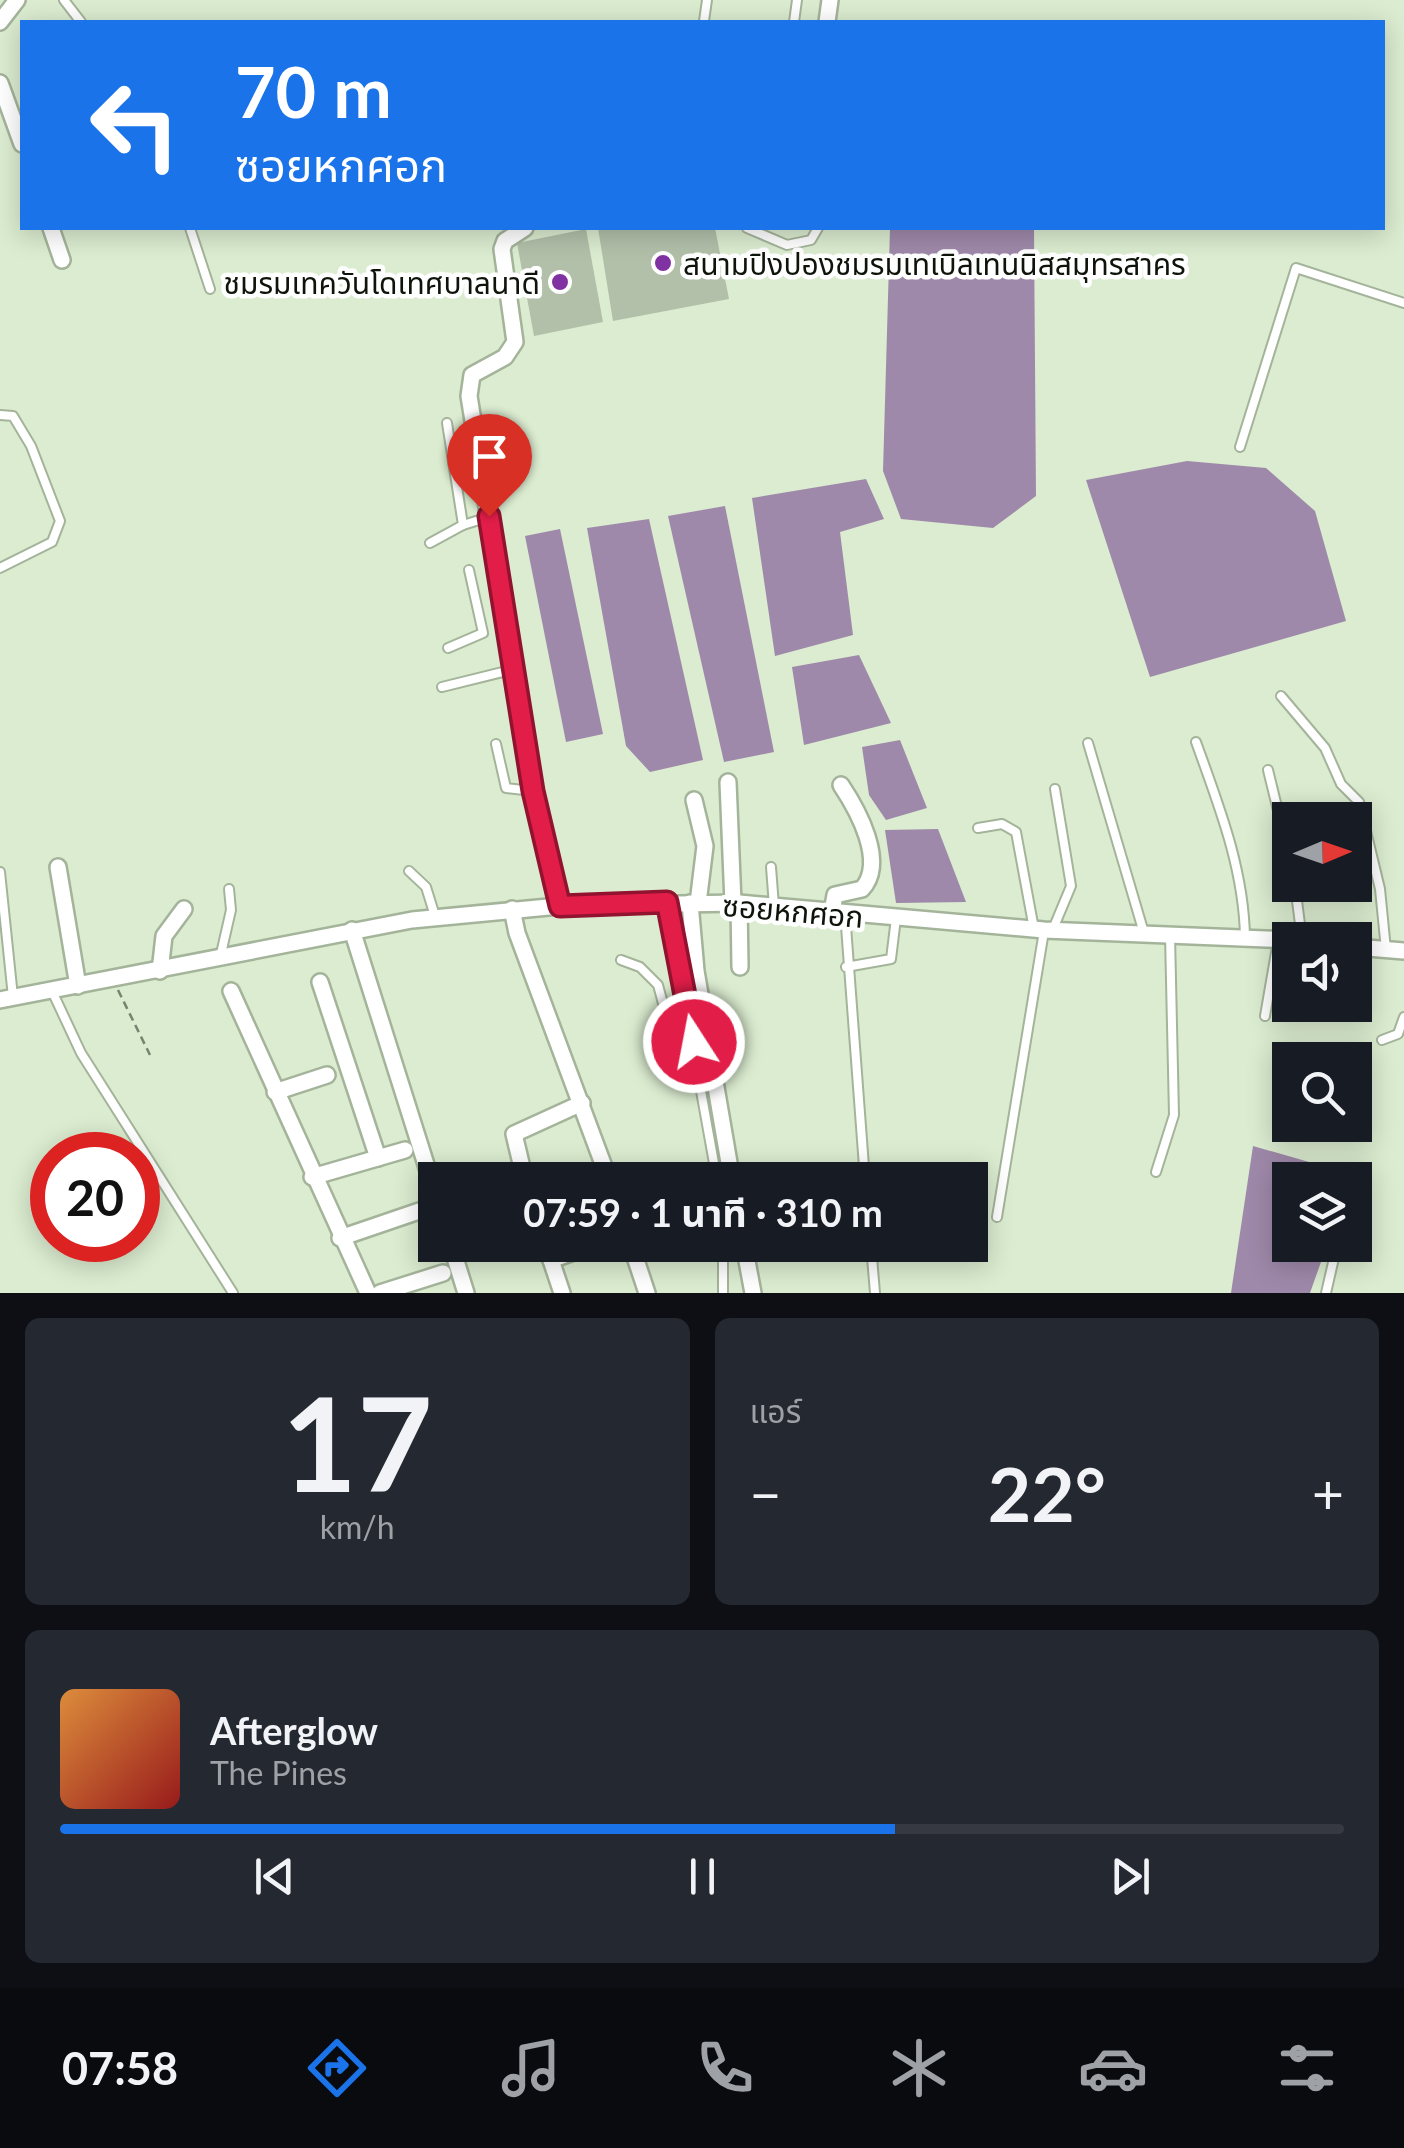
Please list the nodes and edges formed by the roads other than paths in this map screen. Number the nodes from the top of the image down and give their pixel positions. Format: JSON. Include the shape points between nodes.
{"nodes":[{"id":1,"x":17,"y":0,"type":"edge"},
{"id":2,"x":64,"y":0,"type":"edge"},
{"id":3,"x":79,"y":20,"type":"edge"},
{"id":4,"x":0,"y":22,"type":"edge"},
{"id":5,"x":0,"y":83,"type":"edge"},
{"id":6,"x":16,"y":104,"type":"edge"},
{"id":7,"x":20,"y":131,"type":"edge"},
{"id":8,"x":52,"y":230,"type":"edge"},
{"id":9,"x":191,"y":230,"type":"edge"},
{"id":10,"x":523,"y":230,"type":"edge"},
{"id":11,"x":752,"y":230,"type":"edge"},
{"id":12,"x":817,"y":230,"type":"edge"},
{"id":13,"x":62,"y":260,"type":"dead end"},
{"id":14,"x":210,"y":289,"type":"dead end"},
{"id":15,"x":1404,"y":302,"type":"edge"},
{"id":16,"x":0,"y":415,"type":"edge"},
{"id":17,"x":447,"y":423,"type":"dead end"},
{"id":18,"x":1240,"y":448,"type":"dead end"},
{"id":19,"x":489,"y":516,"type":"junction"},
{"id":20,"x":463,"y":525,"type":"junction"},
{"id":21,"x":430,"y":543,"type":"dead end"},
{"id":22,"x":0,"y":568,"type":"edge"},
{"id":23,"x":469,"y":570,"type":"dead end"},
{"id":24,"x":506,"y":612,"type":"junction"},
{"id":25,"x":482,"y":616,"type":"junction"},
{"id":26,"x":448,"y":648,"type":"dead end"},
{"id":27,"x":514,"y":669,"type":"junction"},
{"id":28,"x":442,"y":687,"type":"dead end"},
{"id":29,"x":1281,"y":696,"type":"dead end"},
{"id":30,"x":1196,"y":742,"type":"dead end"},
{"id":31,"x":1088,"y":743,"type":"dead end"},
{"id":32,"x":496,"y":744,"type":"dead end"},
{"id":33,"x":1268,"y":770,"type":"dead end"},
{"id":34,"x":728,"y":782,"type":"dead end"},
{"id":35,"x":840,"y":785,"type":"dead end"},
{"id":36,"x":1055,"y":789,"type":"dead end"},
{"id":37,"x":533,"y":791,"type":"junction"},
{"id":38,"x":694,"y":800,"type":"dead end"},
{"id":39,"x":1276,"y":802,"type":"edge"},
{"id":40,"x":978,"y":828,"type":"dead end"},
{"id":41,"x":58,"y":867,"type":"dead end"},
{"id":42,"x":770,"y":867,"type":"dead end"},
{"id":43,"x":408,"y":871,"type":"dead end"},
{"id":44,"x":0,"y":872,"type":"edge"},
{"id":45,"x":229,"y":889,"type":"dead end"},
{"id":46,"x":560,"y":906,"type":"junction"},
{"id":47,"x":737,"y":906,"type":"junction"},
{"id":48,"x":774,"y":906,"type":"junction"},
{"id":49,"x":668,"y":907,"type":"junction"},
{"id":50,"x":184,"y":910,"type":"dead end"},
{"id":51,"x":692,"y":911,"type":"junction"},
{"id":52,"x":841,"y":915,"type":"junction"},
{"id":53,"x":435,"y":916,"type":"junction"},
{"id":54,"x":514,"y":921,"type":"junction"},
{"id":55,"x":896,"y":923,"type":"junction"},
{"id":56,"x":1044,"y":932,"type":"junction"},
{"id":57,"x":1144,"y":934,"type":"junction"},
{"id":58,"x":1170,"y":934,"type":"junction"},
{"id":59,"x":1246,"y":938,"type":"junction"},
{"id":60,"x":1272,"y":939,"type":"edge"},
{"id":61,"x":356,"y":941,"type":"junction"},
{"id":62,"x":1372,"y":949,"type":"edge"},
{"id":63,"x":1386,"y":950,"type":"junction"},
{"id":64,"x":1404,"y":952,"type":"edge"},
{"id":65,"x":220,"y":959,"type":"junction"},
{"id":66,"x":621,"y":960,"type":"dead end"},
{"id":67,"x":740,"y":967,"type":"dead end"},
{"id":68,"x":846,"y":967,"type":"junction"},
{"id":69,"x":160,"y":971,"type":"junction"},
{"id":70,"x":682,"y":980,"type":"junction"},
{"id":71,"x":320,"y":982,"type":"dead end"},
{"id":72,"x":658,"y":985,"type":"junction"},
{"id":73,"x":78,"y":986,"type":"junction"},
{"id":74,"x":231,"y":991,"type":"dead end"},
{"id":75,"x":1272,"y":991,"type":"edge"},
{"id":76,"x":53,"y":997,"type":"junction"},
{"id":77,"x":7,"y":998,"type":"edge"},
{"id":78,"x":1265,"y":1016,"type":"dead end"},
{"id":79,"x":1404,"y":1017,"type":"edge"},
{"id":80,"x":1382,"y":1040,"type":"dead end"},
{"id":81,"x":327,"y":1075,"type":"dead end"},
{"id":82,"x":685,"y":1084,"type":"dead end"},
{"id":83,"x":275,"y":1092,"type":"junction"},
{"id":84,"x":582,"y":1102,"type":"junction"},
{"id":85,"x":405,"y":1150,"type":"dead end"},
{"id":86,"x":378,"y":1158,"type":"junction"},
{"id":87,"x":425,"y":1162,"type":"edge"},
{"id":88,"x":521,"y":1162,"type":"edge"},
{"id":89,"x":602,"y":1162,"type":"edge"},
{"id":90,"x":714,"y":1162,"type":"edge"},
{"id":91,"x":729,"y":1162,"type":"edge"},
{"id":92,"x":863,"y":1162,"type":"edge"},
{"id":93,"x":1156,"y":1172,"type":"dead end"},
{"id":94,"x":312,"y":1178,"type":"junction"},
{"id":95,"x":418,"y":1211,"type":"edge"},
{"id":96,"x":997,"y":1217,"type":"dead end"},
{"id":97,"x":340,"y":1238,"type":"junction"},
{"id":98,"x":456,"y":1262,"type":"edge"},
{"id":99,"x":552,"y":1262,"type":"edge"},
{"id":100,"x":636,"y":1262,"type":"edge"},
{"id":101,"x":723,"y":1262,"type":"edge"},
{"id":102,"x":747,"y":1262,"type":"edge"},
{"id":103,"x":873,"y":1262,"type":"edge"},
{"id":104,"x":1333,"y":1262,"type":"edge"},
{"id":105,"x":443,"y":1273,"type":"dead end"},
{"id":106,"x":234,"y":1293,"type":"edge"},
{"id":107,"x":368,"y":1293,"type":"edge"},
{"id":108,"x":380,"y":1293,"type":"edge"},
{"id":109,"x":466,"y":1293,"type":"edge"},
{"id":110,"x":562,"y":1293,"type":"edge"},
{"id":111,"x":646,"y":1293,"type":"edge"},
{"id":112,"x":723,"y":1293,"type":"edge"},
{"id":113,"x":753,"y":1293,"type":"edge"},
{"id":114,"x":876,"y":1293,"type":"edge"},
{"id":115,"x":1326,"y":1293,"type":"edge"}],
"edges":[{"from":1,"to":4,"type":"street"},
{"from":2,"to":3,"type":"lane"},
{"from":5,"to":6,"type":"street"},
{"from":6,"to":7,"type":"street"},
{"from":8,"to":13,"type":"street"},
{"from":9,"to":14,"type":"lane"},
{"from":10,"to":19,"type":"street","via":[[502,248],[515,342],[505,358],[479,369],[469,382]]},
{"from":11,"to":12,"type":"lane","via":[[788,246],[812,240]]},
{"from":15,"to":18,"type":"lane","via":[[1296,268]]},
{"from":16,"to":22,"type":"lane","via":[[14,416],[24,432],[60,532]]},
{"from":17,"to":20,"type":"lane"},
{"from":19,"to":20,"type":"lane"},
{"from":19,"to":24,"type":"street"},
{"from":20,"to":21,"type":"lane"},
{"from":23,"to":25,"type":"lane"},
{"from":24,"to":25,"type":"lane"},
{"from":24,"to":27,"type":"street"},
{"from":25,"to":26,"type":"lane","via":[[483,633]]},
{"from":27,"to":28,"type":"lane"},
{"from":27,"to":37,"type":"street"},
{"from":29,"to":63,"type":"lane","via":[[1326,748],[1358,802],[1380,888]]},
{"from":30,"to":59,"type":"lane","via":[[1235,856]]},
{"from":31,"to":57,"type":"lane"},
{"from":32,"to":37,"type":"lane","via":[[506,788]]},
{"from":33,"to":39,"type":"lane"},
{"from":34,"to":47,"type":"street"},
{"from":35,"to":52,"type":"street","via":[[865,828],[869,878],[862,888],[836,896]]},
{"from":36,"to":56,"type":"lane","via":[[1071,886]]},
{"from":37,"to":46,"type":"street"},
{"from":38,"to":51,"type":"street","via":[[705,846]]},
{"from":40,"to":56,"type":"lane","via":[[1002,824],[1016,832]]},
{"from":41,"to":73,"type":"street"},
{"from":42,"to":48,"type":"lane"},
{"from":43,"to":53,"type":"lane","via":[[426,887]]},
{"from":44,"to":77,"type":"lane"},
{"from":45,"to":65,"type":"lane"},
{"from":46,"to":49,"type":"street","name":"ซอยหกศอก"},
{"from":46,"to":54,"type":"street","name":"ซอยหกศอก"},
{"from":47,"to":48,"type":"street","name":"ซอยหกศอก"},
{"from":47,"to":51,"type":"street","name":"ซอยหกศอก"},
{"from":47,"to":67,"type":"street"},
{"from":48,"to":52,"type":"street","name":"ซอยหกศอก"},
{"from":49,"to":51,"type":"street","name":"ซอยหกศอก"},
{"from":49,"to":70,"type":"lane"},
{"from":50,"to":69,"type":"street","via":[[164,936]]},
{"from":51,"to":91,"type":"street"},
{"from":52,"to":55,"type":"street","name":"ซอยหกศอก"},
{"from":52,"to":68,"type":"lane"},
{"from":53,"to":54,"type":"street","name":"ซอยหกศอก"},
{"from":53,"to":61,"type":"street","name":"ซอยหกศอก"},
{"from":54,"to":84,"type":"street"},
{"from":55,"to":56,"type":"street","name":"ซอยหกศอก"},
{"from":55,"to":68,"type":"lane","via":[[886,963]]},
{"from":56,"to":57,"type":"street","name":"ซอยหกศอก"},
{"from":56,"to":96,"type":"lane"},
{"from":57,"to":58,"type":"street","name":"ซอยหกศอก"},
{"from":58,"to":59,"type":"street","name":"ซอยหกศอก"},
{"from":58,"to":93,"type":"lane","via":[[1174,1115]]},
{"from":59,"to":60,"type":"street","name":"ซอยหกศอก"},
{"from":61,"to":65,"type":"street","name":"ซอยหกศอก"},
{"from":61,"to":87,"type":"street"},
{"from":62,"to":63,"type":"street"},
{"from":63,"to":64,"type":"street"},
{"from":65,"to":69,"type":"street","name":"ซอยหกศอก"},
{"from":66,"to":72,"type":"lane"},
{"from":68,"to":92,"type":"lane"},
{"from":69,"to":73,"type":"street","name":"ซอยหกศอก"},
{"from":70,"to":72,"type":"lane"},
{"from":70,"to":90,"type":"lane"},
{"from":71,"to":86,"type":"street"},
{"from":72,"to":82,"type":"lane"},
{"from":73,"to":76,"type":"street","name":"ซอยหกศอก"},
{"from":74,"to":83,"type":"street"},
{"from":75,"to":78,"type":"lane"},
{"from":76,"to":77,"type":"street","name":"ซอยหกศอก"},
{"from":76,"to":106,"type":"lane"},
{"from":79,"to":80,"type":"lane","via":[[1398,1034]]},
{"from":81,"to":83,"type":"street"},
{"from":83,"to":94,"type":"street"},
{"from":84,"to":88,"type":"street","via":[[514,1134]]},
{"from":84,"to":89,"type":"street"},
{"from":85,"to":86,"type":"street"},
{"from":86,"to":94,"type":"street"},
{"from":94,"to":97,"type":"street"},
{"from":95,"to":97,"type":"street"},
{"from":97,"to":107,"type":"street"},
{"from":98,"to":109,"type":"street"},
{"from":99,"to":110,"type":"street"},
{"from":100,"to":111,"type":"street"},
{"from":101,"to":112,"type":"lane"},
{"from":102,"to":113,"type":"street"},
{"from":103,"to":114,"type":"lane"},
{"from":104,"to":115,"type":"lane"},
{"from":105,"to":108,"type":"street"}]}
